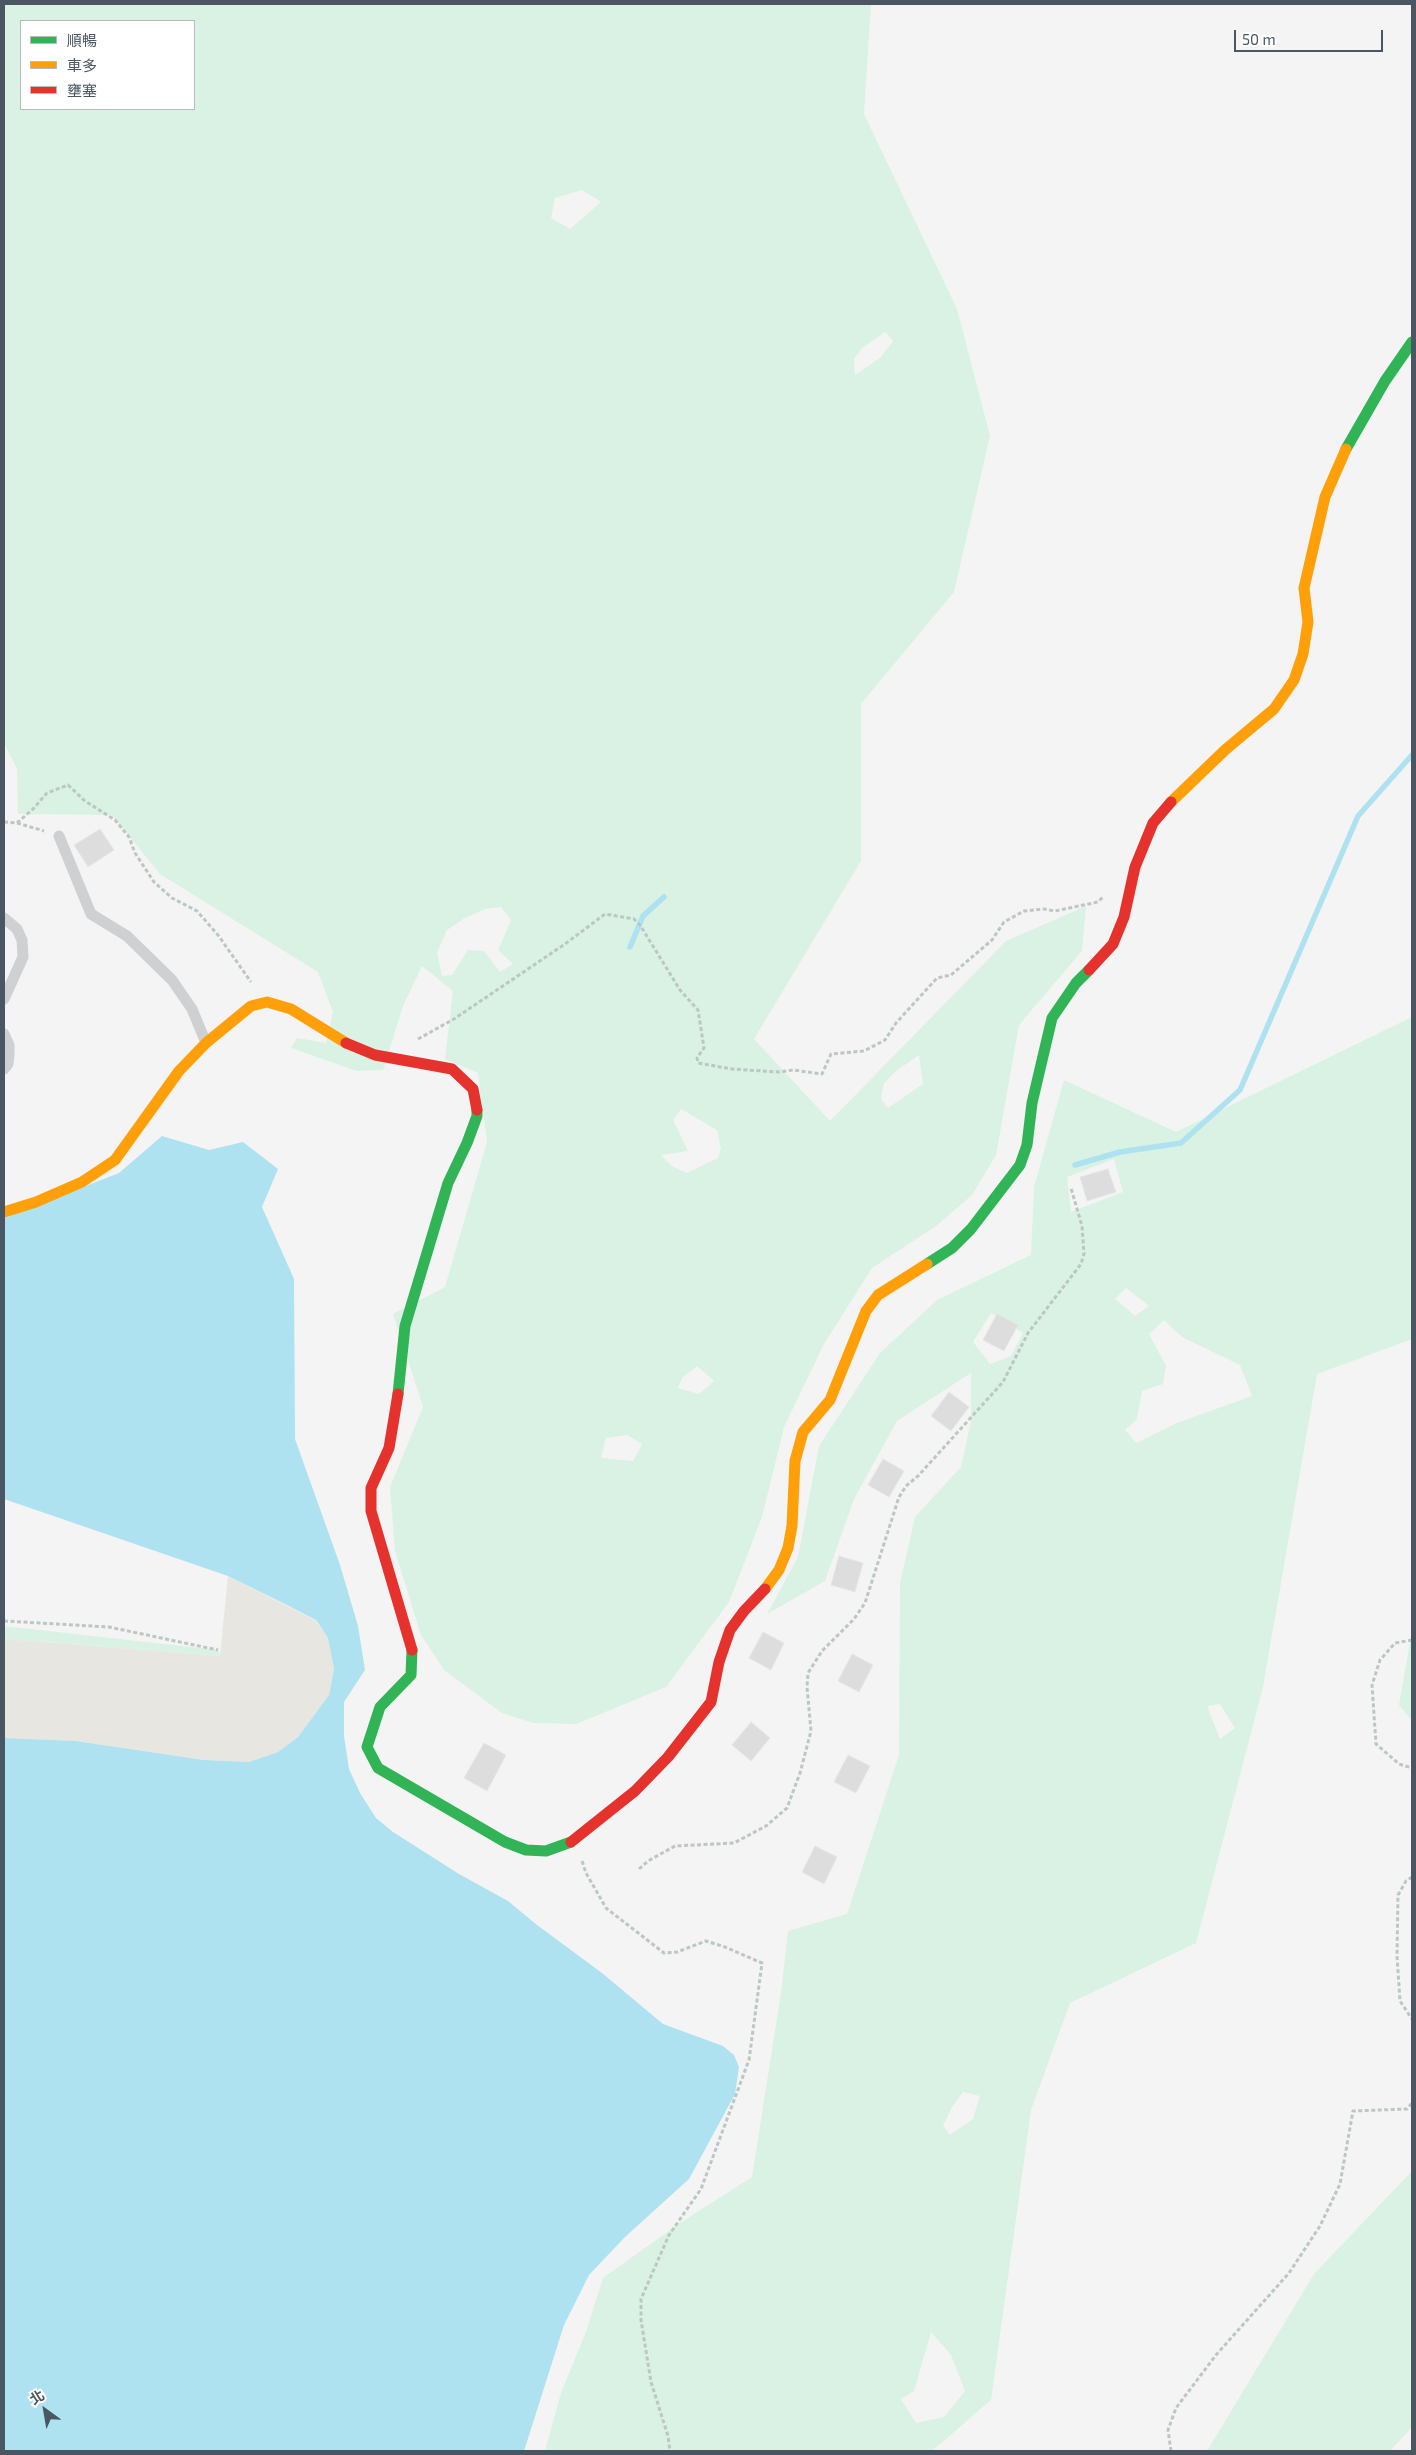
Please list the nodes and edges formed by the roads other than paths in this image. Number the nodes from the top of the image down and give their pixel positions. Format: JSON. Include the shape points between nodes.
{"nodes":[{"id":1,"x":1412,"y":342,"type":"edge"},
{"id":2,"x":59,"y":836,"type":"road end"},
{"id":3,"x":4,"y":918,"type":"edge"},
{"id":4,"x":4,"y":999,"type":"edge"},
{"id":5,"x":4,"y":1034,"type":"edge"},
{"id":6,"x":206,"y":1043,"type":"junction"},
{"id":7,"x":4,"y":1069,"type":"edge"},
{"id":8,"x":4,"y":1212,"type":"edge"}],
"edges":[{"from":1,"to":6,"type":"street","via":[[1342,455],[1325,497],[1304,588],[1308,622],[1303,654],[1294,680],[1274,709],[1225,750],[1153,823],[1135,867],[1124,917],[1113,944],[1076,983],[1052,1018],[1032,1103],[1027,1145],[1020,1164],[971,1229],[952,1248],[878,1295],[866,1311],[830,1400],[803,1432],[795,1461],[788,1548],[763,1592],[730,1630],[711,1702],[668,1757],[635,1791],[575,1840],[546,1851],[526,1850],[505,1842],[378,1768],[367,1747],[380,1707],[411,1675],[412,1667],[412,1651],[376,1534],[371,1512],[371,1488],[389,1448],[405,1326],[417,1283],[448,1183],[477,1116],[473,1088],[452,1069],[375,1055],[343,1042],[291,1009],[267,1002],[251,1006]]},
{"from":2,"to":6,"type":"lane","via":[[91,914],[127,936],[172,980],[192,1010]]},
{"from":3,"to":4,"type":"lane","via":[[17,928],[23,957]]},
{"from":5,"to":7,"type":"lane","via":[[10,1054]]},
{"from":6,"to":8,"type":"street","via":[[179,1072],[115,1160],[82,1182]]}]}
